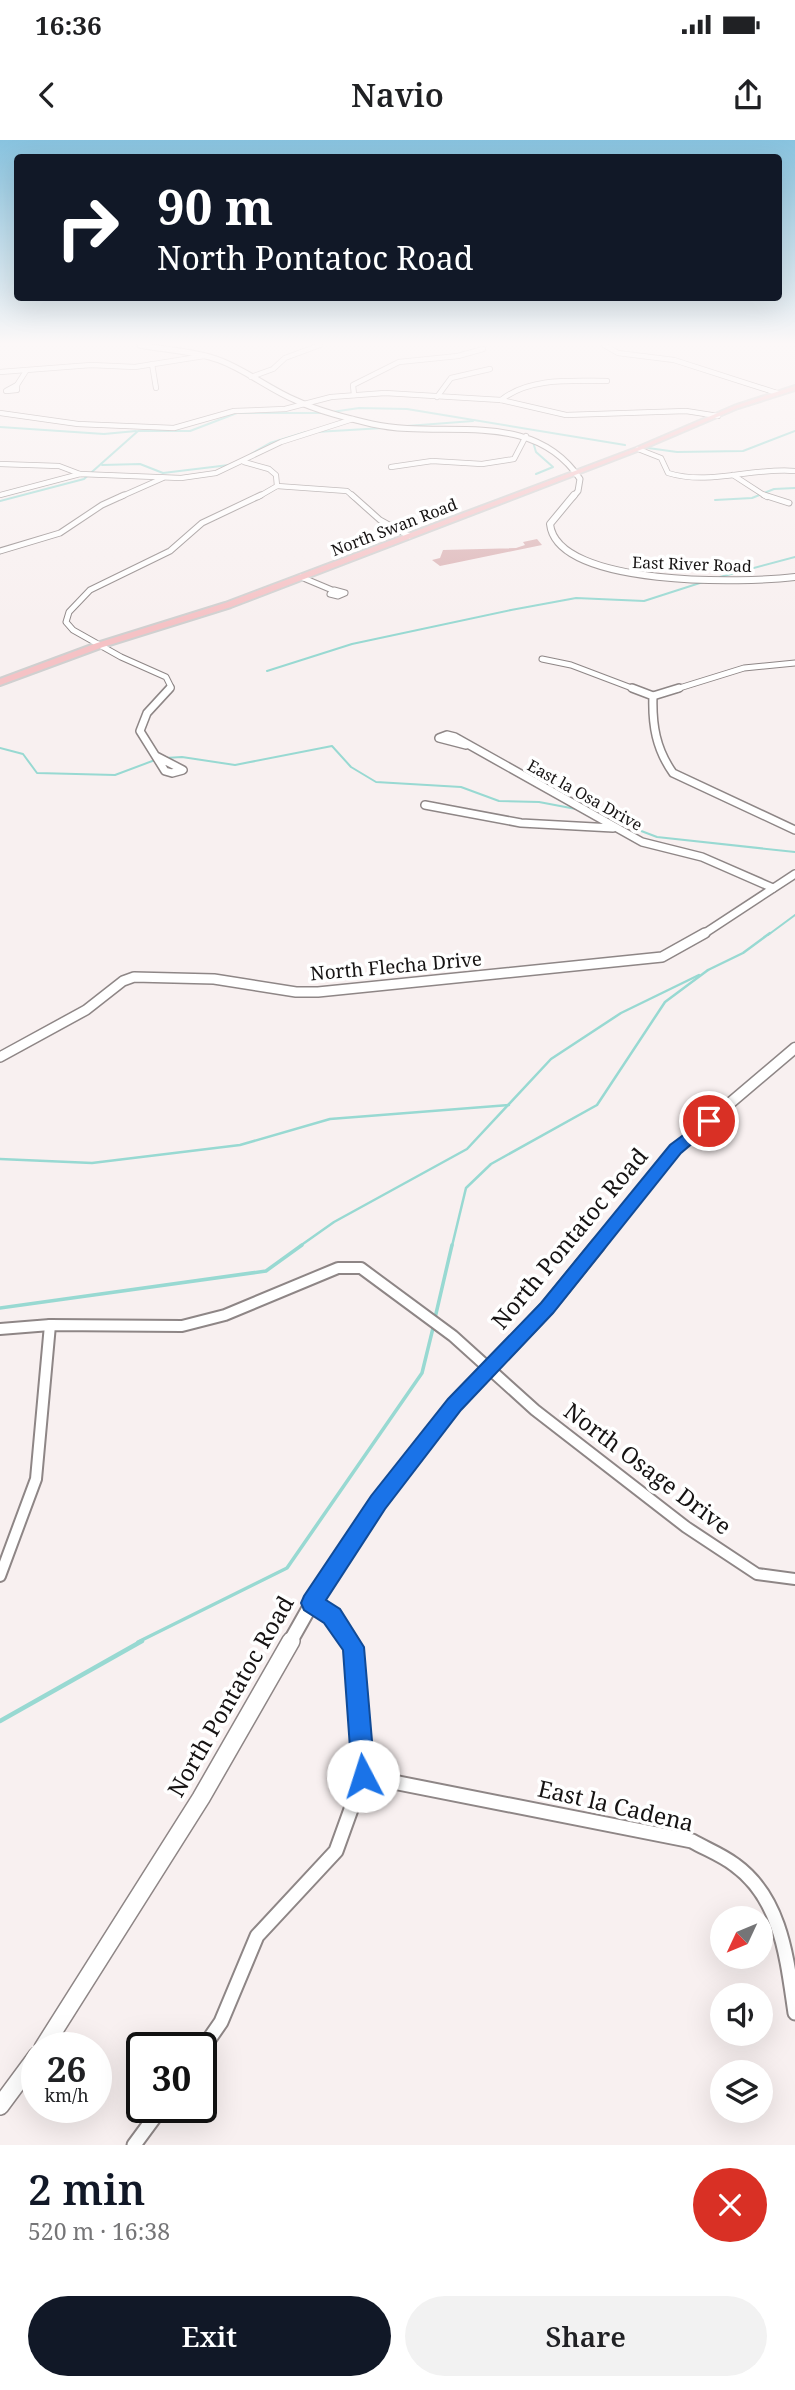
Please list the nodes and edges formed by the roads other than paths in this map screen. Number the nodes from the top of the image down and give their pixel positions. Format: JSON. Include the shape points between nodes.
{"nodes":[{"id":1,"x":292,"y":439,"type":"edge"},
{"id":2,"x":525,"y":439,"type":"edge"},
{"id":3,"x":531,"y":439,"type":"edge"},
{"id":4,"x":649,"y":439,"type":"edge"},
{"id":5,"x":663,"y":439,"type":"edge"},
{"id":6,"x":638,"y":449,"type":"junction"},
{"id":7,"x":244,"y":461,"type":"junction"},
{"id":8,"x":0,"y":464,"type":"edge"},
{"id":9,"x":391,"y":467,"type":"dead end"},
{"id":10,"x":574,"y":470,"type":"junction"},
{"id":11,"x":795,"y":471,"type":"edge"},
{"id":12,"x":80,"y":474,"type":"junction"},
{"id":13,"x":733,"y":475,"type":"junction"},
{"id":14,"x":164,"y":478,"type":"junction"},
{"id":15,"x":554,"y":481,"type":"junction"},
{"id":16,"x":580,"y":485,"type":"junction"},
{"id":17,"x":277,"y":486,"type":"junction"},
{"id":18,"x":0,"y":495,"type":"edge"},
{"id":19,"x":789,"y":503,"type":"dead end"},
{"id":20,"x":399,"y":532,"type":"junction"},
{"id":21,"x":409,"y":536,"type":"junction"},
{"id":22,"x":0,"y":551,"type":"edge"},
{"id":23,"x":301,"y":577,"type":"junction"},
{"id":24,"x":795,"y":578,"type":"edge"},
{"id":25,"x":332,"y":590,"type":"dead end"},
{"id":26,"x":90,"y":639,"type":"junction"},
{"id":27,"x":100,"y":645,"type":"junction"},
{"id":28,"x":542,"y":659,"type":"dead end"},
{"id":29,"x":795,"y":663,"type":"edge"},
{"id":30,"x":0,"y":673,"type":"edge"},
{"id":31,"x":0,"y":682,"type":"edge"},
{"id":32,"x":653,"y":696,"type":"junction"},
{"id":33,"x":466,"y":745,"type":"dead end"},
{"id":34,"x":156,"y":755,"type":"dead end"},
{"id":35,"x":425,"y":805,"type":"dead end"},
{"id":36,"x":615,"y":828,"type":"junction"},
{"id":37,"x":795,"y":830,"type":"edge"},
{"id":38,"x":795,"y":874,"type":"edge"},
{"id":39,"x":773,"y":888,"type":"junction"},
{"id":40,"x":795,"y":1048,"type":"edge"},
{"id":41,"x":0,"y":1057,"type":"edge"},
{"id":42,"x":50,"y":1325,"type":"junction"},
{"id":43,"x":0,"y":1329,"type":"edge"},
{"id":44,"x":487,"y":1368,"type":"junction"},
{"id":45,"x":0,"y":1576,"type":"edge"},
{"id":46,"x":795,"y":1578,"type":"edge"},
{"id":47,"x":312,"y":1603,"type":"junction"},
{"id":48,"x":363,"y":1776,"type":"junction"},
{"id":49,"x":795,"y":2013,"type":"edge"},
{"id":50,"x":53,"y":2032,"type":"edge"},
{"id":51,"x":215,"y":2032,"type":"edge"},
{"id":52,"x":21,"y":2078,"type":"edge"},
{"id":53,"x":0,"y":2106,"type":"edge"},
{"id":54,"x":151,"y":2123,"type":"edge"},
{"id":55,"x":135,"y":2145,"type":"edge"}],
"edges":[{"from":1,"to":7,"type":"street"},
{"from":2,"to":9,"type":"street","via":[[514,459]]},
{"from":3,"to":10,"type":"street","via":[[550,448]]},
{"from":4,"to":10,"type":"main road","name":"North Swan Road"},
{"from":5,"to":6,"type":"main road","name":"North Swan Road"},
{"from":6,"to":10,"type":"main road","name":"North Swan Road"},
{"from":6,"to":13,"type":"street","via":[[660,457],[664,468],[677,476],[698,480]]},
{"from":7,"to":14,"type":"street","via":[[201,477]]},
{"from":7,"to":17,"type":"street","via":[[269,469],[276,475]]},
{"from":8,"to":12,"type":"street","via":[[59,466]]},
{"from":10,"to":15,"type":"main road","name":"North Swan Road"},
{"from":10,"to":16,"type":"street"},
{"from":10,"to":20,"type":"main road","name":"North Swan Road"},
{"from":11,"to":13,"type":"street"},
{"from":12,"to":14,"type":"street"},
{"from":12,"to":18,"type":"street"},
{"from":13,"to":19,"type":"street","via":[[758,495]]},
{"from":14,"to":22,"type":"street","via":[[102,505],[61,533]]},
{"from":15,"to":16,"type":"main road"},
{"from":15,"to":21,"type":"main road","name":"North Swan Road"},
{"from":16,"to":24,"type":"street","name":"East River Road","via":[[549,528],[566,547],[600,568],[652,578]]},
{"from":17,"to":20,"type":"street","via":[[347,491]]},
{"from":17,"to":26,"type":"street","via":[[202,523],[170,551],[90,590],[69,612],[66,622]]},
{"from":20,"to":21,"type":"street"},
{"from":20,"to":26,"type":"main road","name":"North Swan Road","via":[[203,606]]},
{"from":21,"to":23,"type":"main road","name":"North Swan Road"},
{"from":23,"to":25,"type":"street"},
{"from":23,"to":27,"type":"main road","name":"North Swan Road"},
{"from":26,"to":27,"type":"street"},
{"from":26,"to":30,"type":"main road","name":"North Swan Road"},
{"from":27,"to":31,"type":"main road","name":"North Swan Road"},
{"from":27,"to":34,"type":"street","via":[[166,677],[171,687],[139,724]]},
{"from":28,"to":32,"type":"street"},
{"from":29,"to":32,"type":"street","via":[[744,668]]},
{"from":32,"to":37,"type":"street","via":[[652,725],[659,756],[673,774],[786,822]]},
{"from":33,"to":36,"type":"street","name":"East la Osa Drive"},
{"from":35,"to":36,"type":"street","via":[[522,822]]},
{"from":36,"to":39,"type":"street","name":"East la Osa Drive","via":[[642,842],[702,857]]},
{"from":38,"to":39,"type":"street","name":"North Flecha Drive"},
{"from":39,"to":41,"type":"street","name":"North Flecha Drive","via":[[722,924],[662,957],[318,992],[214,979],[134,977],[86,1010]]},
{"from":40,"to":44,"type":"street","name":"North Pontatoc Road","via":[[676,1149],[547,1308]]},
{"from":42,"to":43,"type":"street"},
{"from":42,"to":44,"type":"street","via":[[182,1326],[225,1315],[338,1268],[361,1268],[453,1336]]},
{"from":42,"to":45,"type":"street","via":[[36,1479]]},
{"from":44,"to":46,"type":"street","name":"North Osage Drive","via":[[686,1527],[757,1574]]},
{"from":44,"to":47,"type":"street","name":"North Pontatoc Road","via":[[378,1503]]},
{"from":47,"to":48,"type":"street","via":[[332,1616],[353,1647]]},
{"from":47,"to":50,"type":"street","name":"North Pontatoc Road","via":[[201,1798]]},
{"from":48,"to":49,"type":"street","name":"East la Cadena","via":[[692,1841],[737,1866],[767,1898],[779,1927]]},
{"from":48,"to":51,"type":"street","via":[[336,1851],[257,1936]]},
{"from":52,"to":53,"type":"street"},
{"from":54,"to":55,"type":"street"}]}
